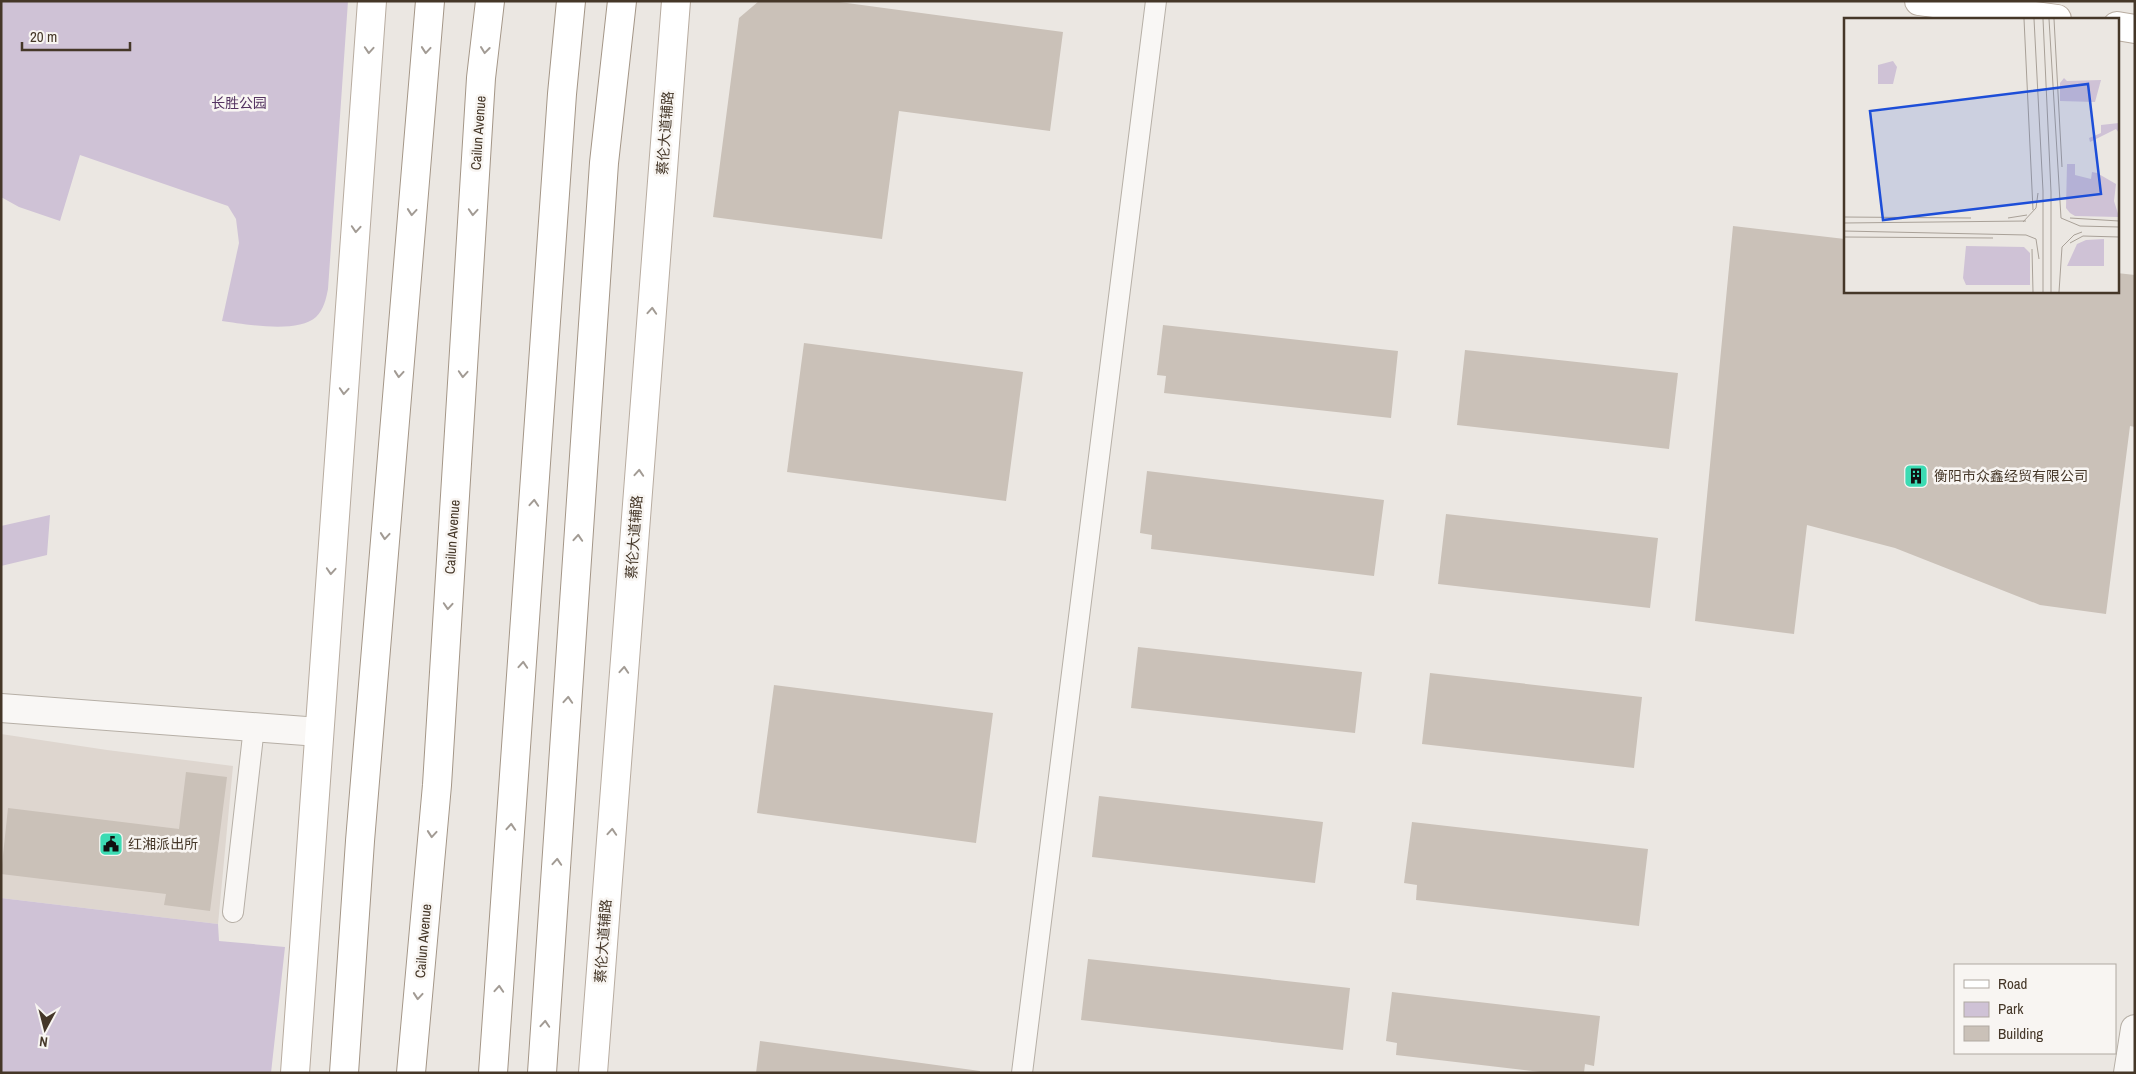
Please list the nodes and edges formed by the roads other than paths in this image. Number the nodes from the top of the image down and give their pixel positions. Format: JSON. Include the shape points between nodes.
{"nodes":[{"id":1,"x":372,"y":1,"type":"edge"},
{"id":2,"x":430,"y":1,"type":"edge"},
{"id":3,"x":490,"y":1,"type":"edge"},
{"id":4,"x":571,"y":1,"type":"edge"},
{"id":5,"x":622,"y":1,"type":"edge"},
{"id":6,"x":676,"y":1,"type":"edge"},
{"id":7,"x":1156,"y":1,"type":"edge"},
{"id":8,"x":1920,"y":1,"type":"edge"},
{"id":9,"x":2049,"y":18,"type":"edge"},
{"id":10,"x":2118,"y":26,"type":"edge"},
{"id":11,"x":2135,"y":29,"type":"edge"},
{"id":12,"x":1,"y":708,"type":"edge"},
{"id":13,"x":254,"y":727,"type":"junction"},
{"id":14,"x":320,"y":732,"type":"junction"},
{"id":15,"x":232,"y":912,"type":"dead end"},
{"id":16,"x":2135,"y":1029,"type":"edge"},
{"id":17,"x":295,"y":1073,"type":"edge"},
{"id":18,"x":344,"y":1073,"type":"edge"},
{"id":19,"x":411,"y":1073,"type":"edge"},
{"id":20,"x":493,"y":1073,"type":"edge"},
{"id":21,"x":542,"y":1073,"type":"edge"},
{"id":22,"x":593,"y":1073,"type":"edge"},
{"id":23,"x":1022,"y":1073,"type":"edge"},
{"id":24,"x":2128,"y":1073,"type":"edge"}],
"edges":[{"from":1,"to":14,"type":"main road","one_way":true},
{"from":2,"to":18,"type":"main road","one_way":true,"via":[[360,841]]},
{"from":3,"to":19,"type":"main road","name":"Cailun Avenue","one_way":true,"via":[[481,78],[437,786]]},
{"from":20,"to":4,"type":"main road","one_way":true},
{"from":21,"to":5,"type":"main road","one_way":true,"via":[[604,163]]},
{"from":22,"to":6,"type":"main road","name":"蔡伦大道辅路","one_way":true},
{"from":7,"to":23,"type":"lane"},
{"from":8,"to":9,"type":"main road"},
{"from":10,"to":11,"type":"main road"},
{"from":12,"to":13,"type":"street"},
{"from":13,"to":14,"type":"street"},
{"from":13,"to":15,"type":"lane"},
{"from":14,"to":17,"type":"main road"},
{"from":16,"to":24,"type":"street"}]}
